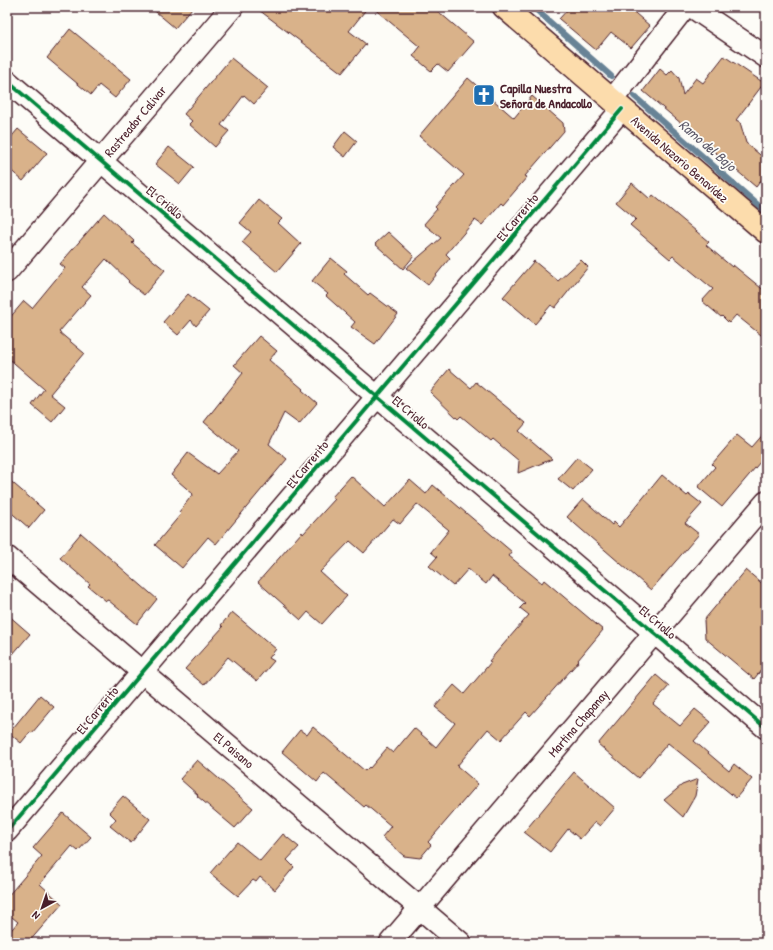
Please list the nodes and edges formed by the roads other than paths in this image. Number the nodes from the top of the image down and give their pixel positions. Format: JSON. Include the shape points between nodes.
{"nodes":[{"id":1,"x":232,"y":7,"type":"edge"},
{"id":2,"x":504,"y":7,"type":"edge"},
{"id":3,"x":685,"y":7,"type":"edge"},
{"id":4,"x":692,"y":7,"type":"edge"},
{"id":5,"x":766,"y":57,"type":"edge"},
{"id":6,"x":7,"y":81,"type":"edge"},
{"id":7,"x":617,"y":105,"type":"junction"},
{"id":8,"x":101,"y":161,"type":"junction"},
{"id":9,"x":766,"y":232,"type":"edge"},
{"id":10,"x":7,"y":271,"type":"edge"},
{"id":11,"x":377,"y":397,"type":"junction"},
{"id":12,"x":766,"y":502,"type":"edge"},
{"id":13,"x":7,"y":557,"type":"edge"},
{"id":14,"x":655,"y":633,"type":"junction"},
{"id":15,"x":142,"y":672,"type":"junction"},
{"id":16,"x":766,"y":728,"type":"edge"},
{"id":17,"x":7,"y":831,"type":"edge"},
{"id":18,"x":420,"y":908,"type":"junction"},
{"id":19,"x":390,"y":943,"type":"edge"},
{"id":20,"x":461,"y":943,"type":"edge"}],
"edges":[{"from":1,"to":8,"type":"main road","name":"Rastreador Calivar"},
{"from":2,"to":7,"type":"main road","name":"Avenida Nazario Benavídez"},
{"from":3,"to":7,"type":"street","name":"El Carrerito"},
{"from":4,"to":5,"type":"street"},
{"from":6,"to":8,"type":"street","name":"El Criollo"},
{"from":7,"to":9,"type":"main road","name":"Avenida Nazario Benavídez"},
{"from":7,"to":11,"type":"street","name":"El Carrerito"},
{"from":8,"to":10,"type":"main road","name":"Rastreador Calivar"},
{"from":8,"to":11,"type":"street","name":"El Criollo"},
{"from":11,"to":14,"type":"street","name":"El Criollo"},
{"from":11,"to":15,"type":"street","name":"El Carrerito"},
{"from":12,"to":14,"type":"street","name":"Martina Chapanay"},
{"from":13,"to":15,"type":"street","name":"El Paisano"},
{"from":14,"to":16,"type":"street","name":"El Criollo"},
{"from":14,"to":18,"type":"street","name":"Martina Chapanay"},
{"from":15,"to":17,"type":"street","name":"El Carrerito"},
{"from":15,"to":18,"type":"street","name":"El Paisano"},
{"from":18,"to":19,"type":"street","name":"Martina Chapanay"},
{"from":18,"to":20,"type":"street","name":"El Paisano"}]}
